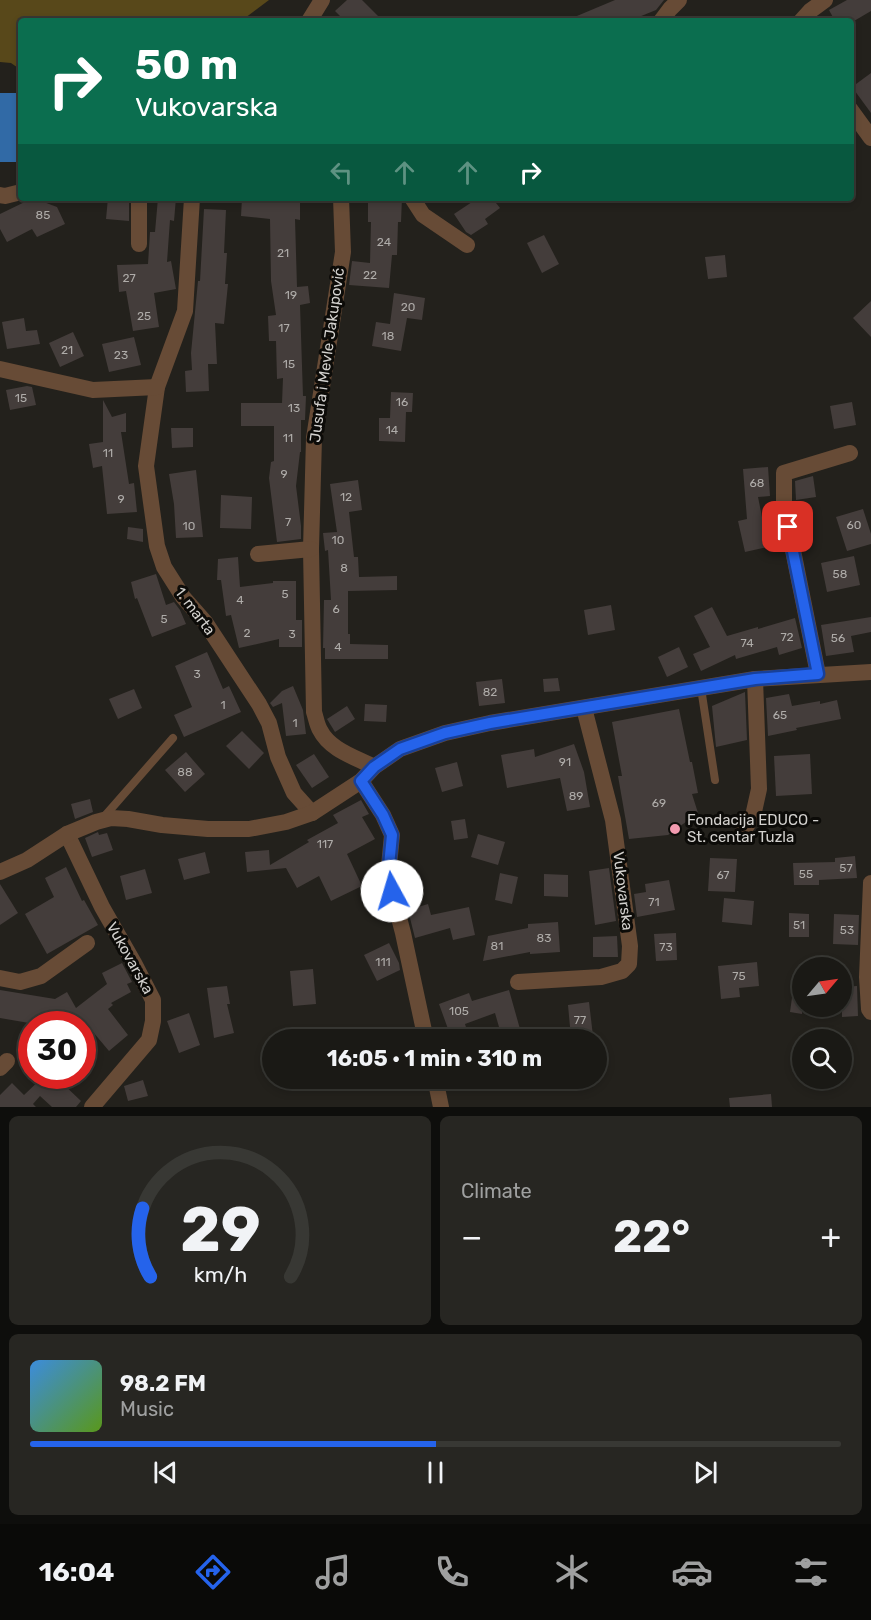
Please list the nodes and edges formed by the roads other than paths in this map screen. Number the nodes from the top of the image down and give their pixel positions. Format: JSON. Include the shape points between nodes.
{"nodes":[{"id":1,"x":322,"y":0,"type":"edge"},
{"id":2,"x":679,"y":0,"type":"edge"},
{"id":3,"x":825,"y":0,"type":"edge"},
{"id":4,"x":311,"y":18,"type":"edge"},
{"id":5,"x":663,"y":18,"type":"edge"},
{"id":6,"x":804,"y":18,"type":"edge"},
{"id":7,"x":854,"y":115,"type":"edge"},
{"id":8,"x":871,"y":138,"type":"edge"},
{"id":9,"x":18,"y":193,"type":"edge"},
{"id":10,"x":0,"y":195,"type":"edge"},
{"id":11,"x":140,"y":201,"type":"edge"},
{"id":12,"x":192,"y":201,"type":"edge"},
{"id":13,"x":341,"y":201,"type":"edge"},
{"id":14,"x":414,"y":201,"type":"edge"},
{"id":15,"x":139,"y":244,"type":"dead end"},
{"id":16,"x":467,"y":245,"type":"dead end"},
{"id":17,"x":0,"y":369,"type":"edge"},
{"id":18,"x":157,"y":387,"type":"junction"},
{"id":19,"x":850,"y":453,"type":"dead end"},
{"id":20,"x":311,"y":549,"type":"junction"},
{"id":21,"x":258,"y":554,"type":"dead end"},
{"id":22,"x":871,"y":672,"type":"edge"},
{"id":23,"x":818,"y":674,"type":"junction"},
{"id":24,"x":755,"y":679,"type":"junction"},
{"id":25,"x":701,"y":688,"type":"junction"},
{"id":26,"x":584,"y":708,"type":"junction"},
{"id":27,"x":173,"y":738,"type":"dead end"},
{"id":28,"x":374,"y":767,"type":"junction"},
{"id":29,"x":715,"y":780,"type":"dead end"},
{"id":30,"x":361,"y":781,"type":"junction"},
{"id":31,"x":312,"y":813,"type":"junction"},
{"id":32,"x":101,"y":820,"type":"junction"},
{"id":33,"x":67,"y":834,"type":"junction"},
{"id":34,"x":741,"y":836,"type":"dead end"},
{"id":35,"x":0,"y":872,"type":"edge"},
{"id":36,"x":871,"y":883,"type":"edge"},
{"id":37,"x":87,"y":944,"type":"dead end"},
{"id":38,"x":0,"y":978,"type":"edge"},
{"id":39,"x":518,"y":982,"type":"dead end"},
{"id":40,"x":871,"y":1012,"type":"edge"},
{"id":41,"x":424,"y":1029,"type":"edge"},
{"id":42,"x":437,"y":1089,"type":"edge"},
{"id":43,"x":92,"y":1107,"type":"edge"},
{"id":44,"x":441,"y":1107,"type":"edge"}],
"edges":[{"from":1,"to":4,"type":"street"},
{"from":2,"to":5,"type":"street"},
{"from":3,"to":6,"type":"street"},
{"from":7,"to":8,"type":"street"},
{"from":9,"to":10,"type":"street"},
{"from":11,"to":15,"type":"street"},
{"from":12,"to":18,"type":"street","name":"1. marta","via":[[185,311]]},
{"from":13,"to":20,"type":"street","name":"Jusufa i Mevle Jakupović","via":[[343,252],[314,438]]},
{"from":14,"to":16,"type":"street","via":[[423,215]]},
{"from":17,"to":18,"type":"street","via":[[93,390]]},
{"from":18,"to":31,"type":"street","name":"1. marta","via":[[146,466],[157,546],[164,567],[259,704],[294,793]]},
{"from":19,"to":23,"type":"street","via":[[784,472],[784,506]]},
{"from":20,"to":21,"type":"street"},
{"from":20,"to":28,"type":"street","name":"Jusufa i Mevle Jakupović","via":[[314,712],[326,740]]},
{"from":22,"to":23,"type":"street"},
{"from":23,"to":24,"type":"street"},
{"from":24,"to":25,"type":"street"},
{"from":24,"to":34,"type":"street","via":[[759,789],[753,816]]},
{"from":25,"to":26,"type":"street"},
{"from":25,"to":29,"type":"lane"},
{"from":26,"to":28,"type":"street","via":[[445,733],[400,749]]},
{"from":26,"to":39,"type":"street","name":"Vukovarska","via":[[613,820],[629,936],[629,964],[622,971],[601,977]]},
{"from":27,"to":32,"type":"lane"},
{"from":28,"to":30,"type":"street"},
{"from":30,"to":31,"type":"street"},
{"from":30,"to":41,"type":"street","via":[[392,835],[388,876]]},
{"from":31,"to":32,"type":"street","via":[[249,829]]},
{"from":32,"to":33,"type":"street"},
{"from":33,"to":35,"type":"street"},
{"from":33,"to":43,"type":"street","name":"Vukovarska","via":[[153,1000],[149,1040]]},
{"from":36,"to":40,"type":"street","via":[[867,976]]},
{"from":37,"to":38,"type":"street","name":"Vukovarska","via":[[41,976],[20,982]]},
{"from":42,"to":44,"type":"street"}]}
